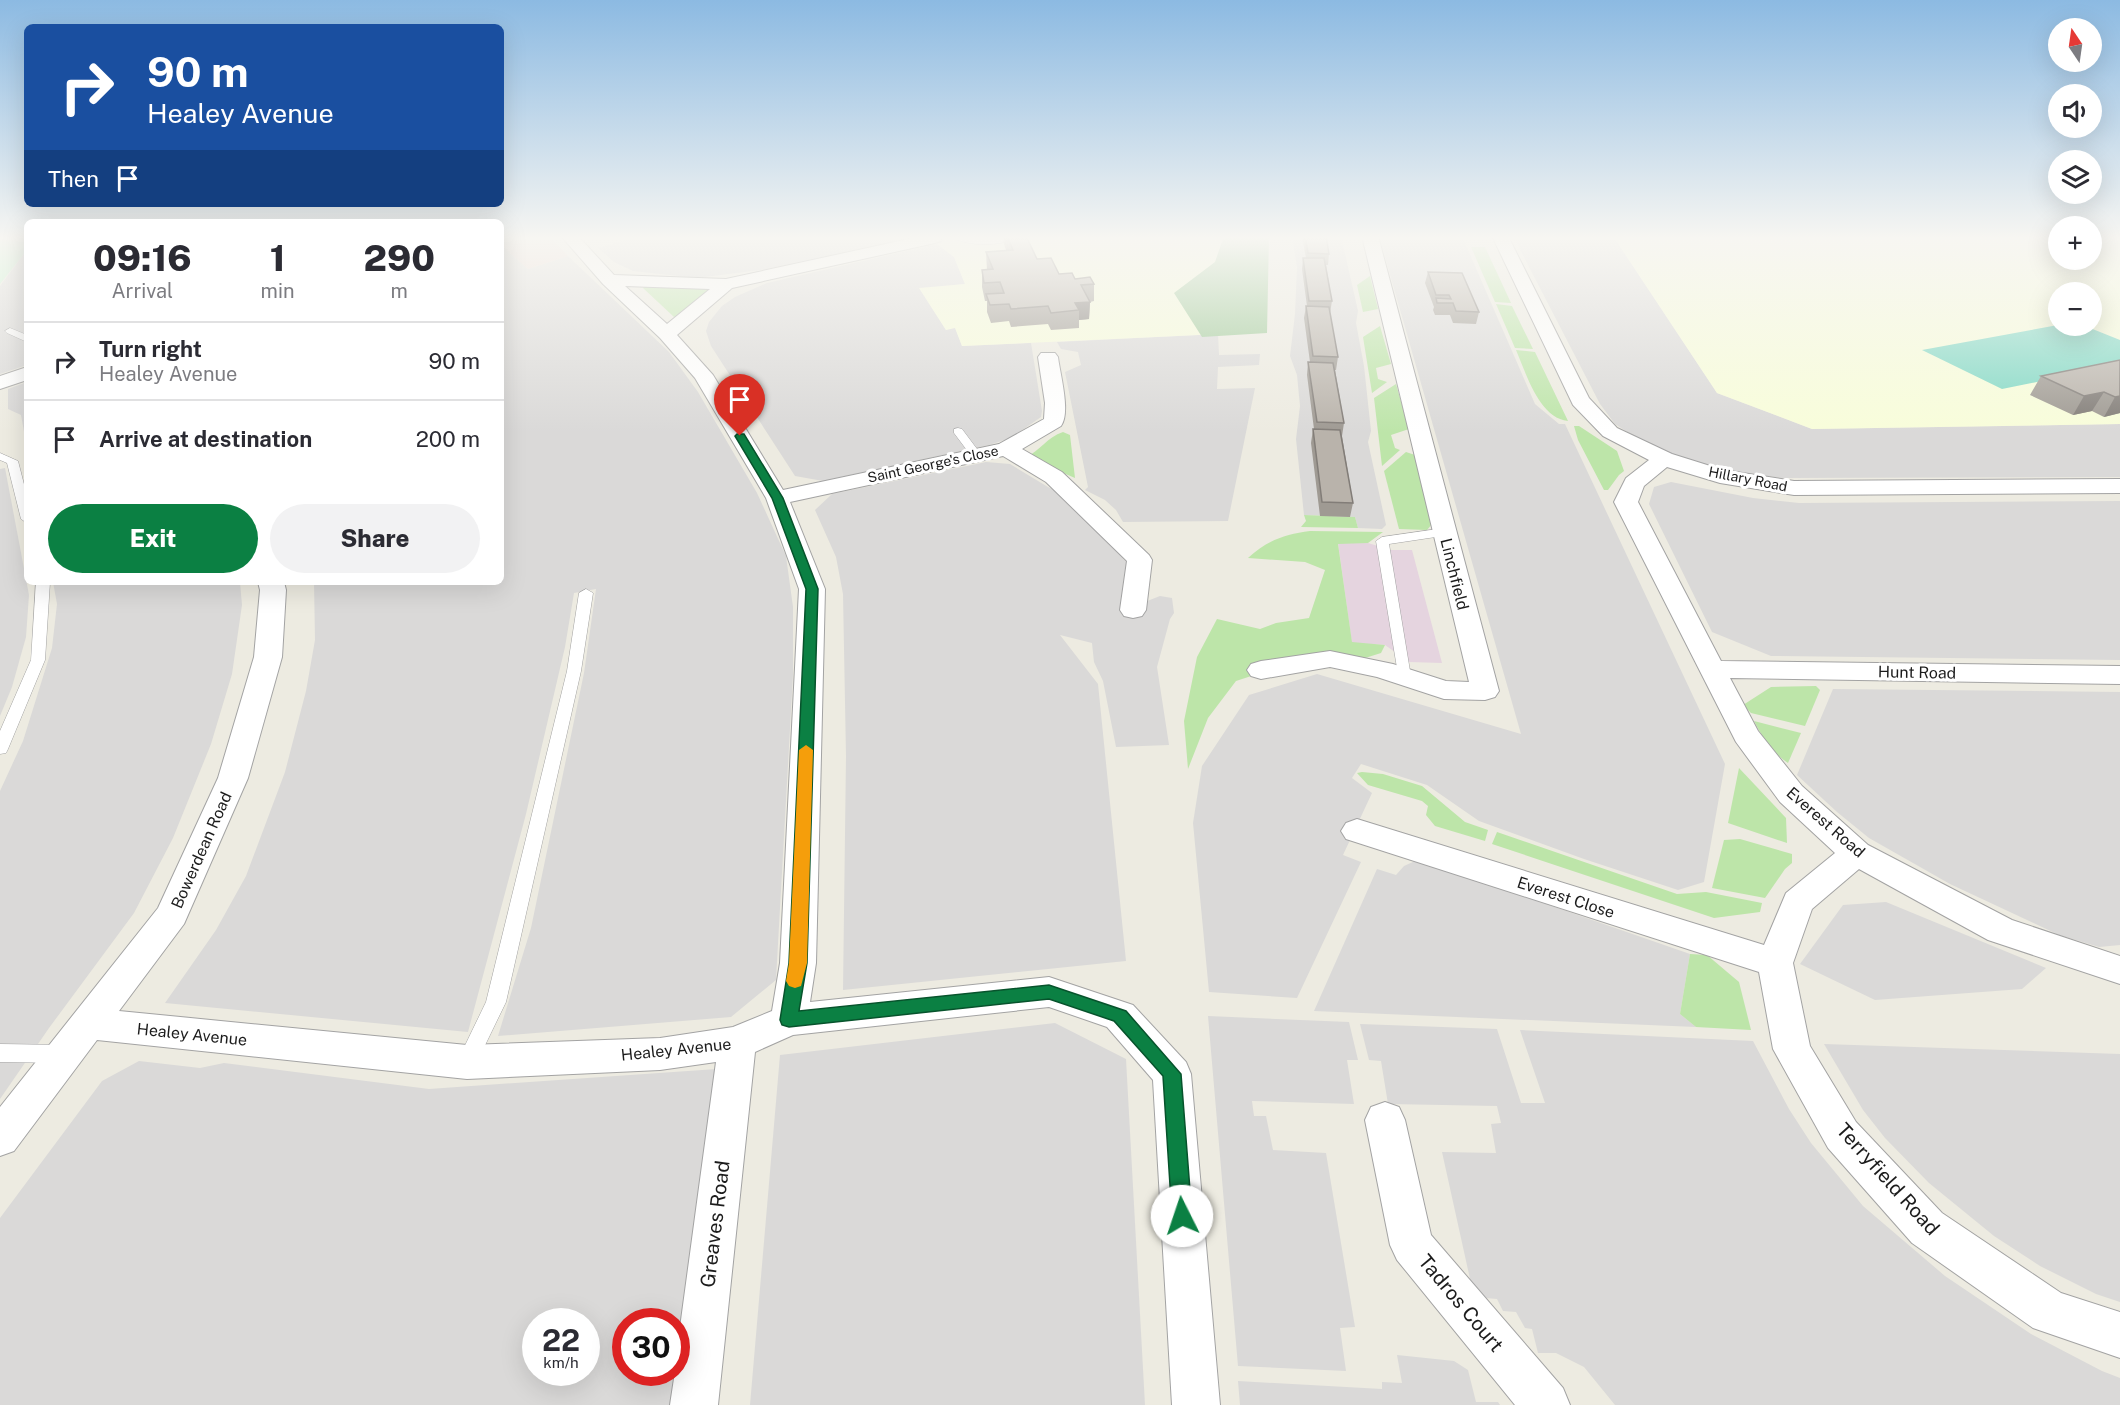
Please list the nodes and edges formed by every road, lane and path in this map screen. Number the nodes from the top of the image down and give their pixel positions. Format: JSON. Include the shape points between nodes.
{"nodes":[{"id":1,"x":632,"y":302,"type":"edge"},
{"id":2,"x":705,"y":302,"type":"edge"},
{"id":3,"x":1387,"y":302,"type":"edge"},
{"id":4,"x":1532,"y":302,"type":"edge"},
{"id":5,"x":10,"y":332,"type":"dead end"},
{"id":6,"x":667,"y":334,"type":"junction"},
{"id":7,"x":24,"y":338,"type":"edge"},
{"id":8,"x":1048,"y":357,"type":"dead end"},
{"id":9,"x":24,"y":374,"type":"edge"},
{"id":10,"x":0,"y":383,"type":"edge"},
{"id":11,"x":958,"y":431,"type":"dead end"},
{"id":12,"x":1006,"y":449,"type":"junction"},
{"id":13,"x":976,"y":455,"type":"junction"},
{"id":14,"x":0,"y":456,"type":"edge"},
{"id":15,"x":1664,"y":459,"type":"junction"},
{"id":16,"x":2120,"y":486,"type":"edge"},
{"id":17,"x":777,"y":498,"type":"junction"},
{"id":18,"x":24,"y":507,"type":"edge"},
{"id":19,"x":1445,"y":532,"type":"junction"},
{"id":20,"x":43,"y":585,"type":"edge"},
{"id":21,"x":272,"y":585,"type":"edge"},
{"id":22,"x":586,"y":593,"type":"dead end"},
{"id":23,"x":1133,"y":610,"type":"dead end"},
{"id":24,"x":1714,"y":669,"type":"junction"},
{"id":25,"x":1261,"y":670,"type":"dead end"},
{"id":26,"x":2120,"y":675,"type":"edge"},
{"id":27,"x":1404,"y":677,"type":"junction"},
{"id":28,"x":0,"y":749,"type":"edge"},
{"id":29,"x":1357,"y":831,"type":"dead end"},
{"id":30,"x":1856,"y":853,"type":"junction"},
{"id":31,"x":1775,"y":963,"type":"junction"},
{"id":32,"x":2120,"y":970,"type":"edge"},
{"id":33,"x":789,"y":1020,"type":"junction"},
{"id":34,"x":90,"y":1024,"type":"junction"},
{"id":35,"x":737,"y":1043,"type":"junction"},
{"id":36,"x":0,"y":1053,"type":"edge"},
{"id":37,"x":66,"y":1054,"type":"junction"},
{"id":38,"x":467,"y":1062,"type":"junction"},
{"id":39,"x":1385,"y":1120,"type":"dead end"},
{"id":40,"x":0,"y":1138,"type":"edge"},
{"id":41,"x":2120,"y":1335,"type":"edge"},
{"id":42,"x":694,"y":1405,"type":"edge"},
{"id":43,"x":1196,"y":1405,"type":"edge"},
{"id":44,"x":1546,"y":1405,"type":"edge"}],
"edges":[{"from":1,"to":6,"type":"street"},
{"from":2,"to":6,"type":"street"},
{"from":3,"to":19,"type":"street","name":"Linchfield"},
{"from":4,"to":15,"type":"street","name":"Hillary Road","via":[[1580,401],[1610,432]]},
{"from":5,"to":7,"type":"lane"},
{"from":6,"to":17,"type":"street","via":[[703,375]]},
{"from":8,"to":12,"type":"street","name":"Saint George's Close","via":[[1054,422]]},
{"from":9,"to":10,"type":"street"},
{"from":11,"to":13,"type":"lane"},
{"from":12,"to":13,"type":"street","name":"Saint George's Close"},
{"from":12,"to":23,"type":"street","via":[[1054,477],[1140,560]]},
{"from":13,"to":17,"type":"street","name":"Saint George's Close"},
{"from":14,"to":18,"type":"lane","via":[[12,461]]},
{"from":15,"to":16,"type":"street","name":"Hillary Road","via":[[1720,476],[1794,488]]},
{"from":15,"to":24,"type":"street","name":"Everest Road","via":[[1634,483],[1626,502]]},
{"from":17,"to":33,"type":"street","via":[[812,589],[798,963]]},
{"from":19,"to":27,"type":"lane","via":[[1382,541]]},
{"from":19,"to":27,"type":"street","name":"Linchfield","via":[[1485,691],[1444,690]]},
{"from":20,"to":28,"type":"lane","via":[[38,660]]},
{"from":21,"to":34,"type":"street","name":"Bowerdean Road","via":[[268,657],[233,778],[172,915]]},
{"from":22,"to":38,"type":"lane","via":[[574,671],[496,1002]]},
{"from":24,"to":26,"type":"street","name":"Hunt Road"},
{"from":24,"to":30,"type":"street","name":"Everest Road","via":[[1746,735],[1791,794]]},
{"from":25,"to":27,"type":"street","name":"Linchfield","via":[[1330,659]]},
{"from":29,"to":31,"type":"street","name":"Everest Close"},
{"from":30,"to":31,"type":"street","via":[[1798,902]]},
{"from":30,"to":32,"type":"street","name":"Everest Road","via":[[2000,930]]},
{"from":31,"to":41,"type":"street","name":"Terryfield Road","via":[[1792,1049],[1842,1135],[1927,1228],[2049,1312]]},
{"from":33,"to":35,"type":"street","name":"Healey Avenue"},
{"from":33,"to":43,"type":"street","name":"Healey Avenue","via":[[1049,992],[1120,1016],[1172,1074]]},
{"from":34,"to":37,"type":"street","name":"Bowerdean Road"},
{"from":34,"to":38,"type":"street","name":"Healey Avenue"},
{"from":35,"to":38,"type":"street","name":"Healey Avenue","via":[[660,1054]]},
{"from":35,"to":42,"type":"street","name":"Greaves Road"},
{"from":36,"to":37,"type":"lane"},
{"from":37,"to":40,"type":"street","name":"Bowerdean Road"},
{"from":39,"to":44,"type":"street","name":"Tadros Court","via":[[1412,1245]]}]}
